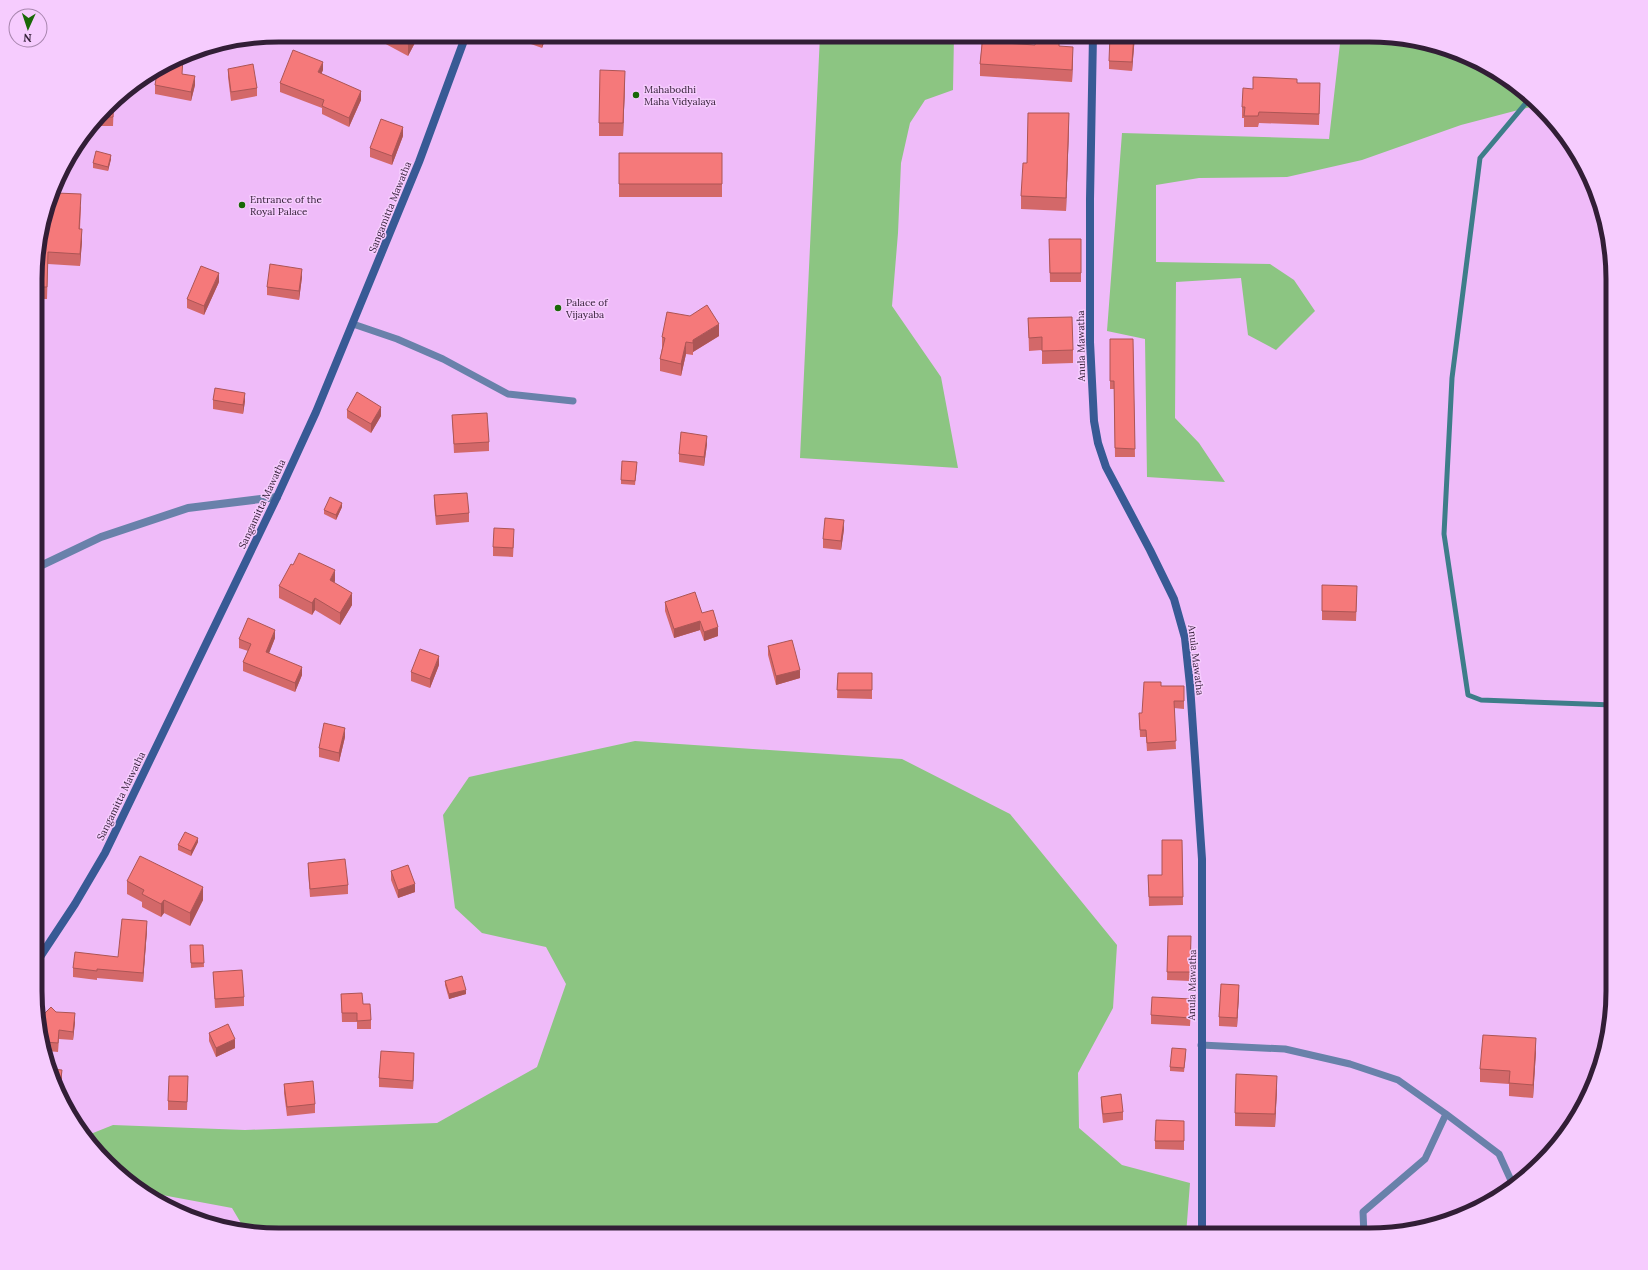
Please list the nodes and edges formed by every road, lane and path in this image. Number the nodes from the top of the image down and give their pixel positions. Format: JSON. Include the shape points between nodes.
{"nodes":[{"id":1,"x":463,"y":42,"type":"edge"},
{"id":2,"x":1093,"y":42,"type":"edge"},
{"id":3,"x":353,"y":324,"type":"junction"},
{"id":4,"x":573,"y":401,"type":"dead end"},
{"id":5,"x":277,"y":497,"type":"junction"},
{"id":6,"x":42,"y":565,"type":"edge"},
{"id":7,"x":42,"y":954,"type":"edge"},
{"id":8,"x":1201,"y":1045,"type":"junction"},
{"id":9,"x":1446,"y":1114,"type":"junction"},
{"id":10,"x":1511,"y":1180,"type":"edge"},
{"id":11,"x":1202,"y":1228,"type":"edge"},
{"id":12,"x":1364,"y":1228,"type":"edge"}],
"edges":[{"from":1,"to":3,"type":"main road","name":"Sangamitta Mawatha","via":[[419,162]]},
{"from":2,"to":8,"type":"main road","name":"Anula Mawatha","via":[[1090,342],[1094,421],[1106,467],[1174,599],[1185,638],[1201,844]]},
{"from":3,"to":4,"type":"lane","via":[[443,359],[508,394]]},
{"from":3,"to":5,"type":"main road","name":"Sangamitta Mawatha"},
{"from":5,"to":6,"type":"street","via":[[188,508],[101,537]]},
{"from":5,"to":7,"type":"main road","name":"Sangamitta Mawatha","via":[[105,853]]},
{"from":8,"to":9,"type":"lane","via":[[1285,1049],[1350,1064],[1398,1080]]},
{"from":8,"to":11,"type":"main road","name":"Anula Mawatha"},
{"from":9,"to":10,"type":"lane","via":[[1499,1154]]},
{"from":9,"to":12,"type":"lane","via":[[1425,1159],[1363,1212]]}]}
